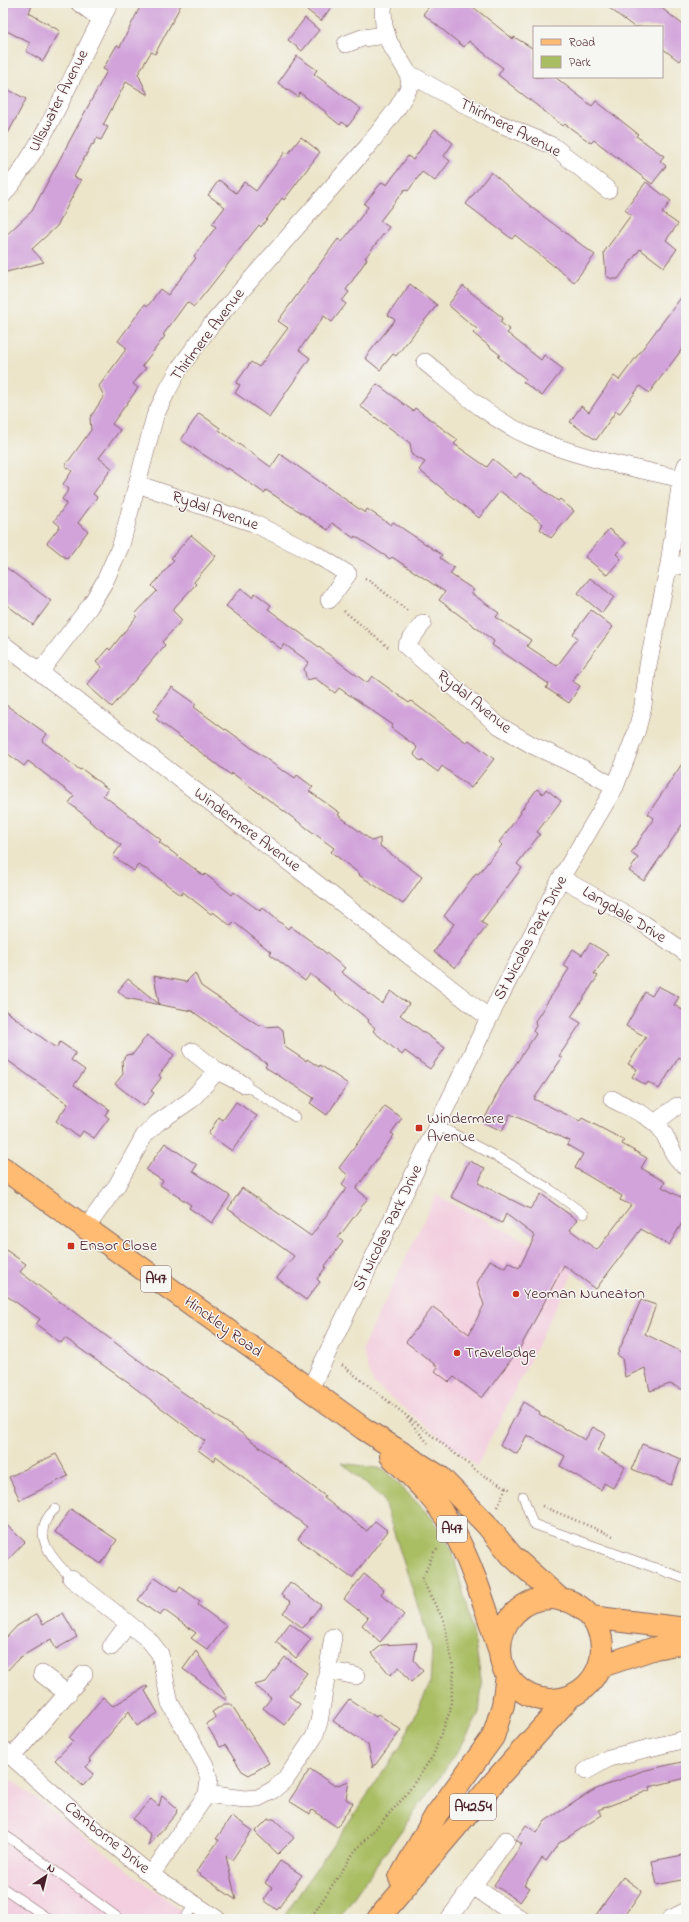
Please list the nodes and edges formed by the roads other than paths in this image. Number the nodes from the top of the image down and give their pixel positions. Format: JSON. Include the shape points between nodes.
{"nodes":[{"id":1,"x":79,"y":3,"type":"edge"},
{"id":2,"x":110,"y":3,"type":"edge"},
{"id":3,"x":384,"y":3,"type":"edge"},
{"id":4,"x":101,"y":19,"type":"junction"},
{"id":5,"x":387,"y":35,"type":"junction"},
{"id":6,"x":346,"y":44,"type":"dead end"},
{"id":7,"x":408,"y":73,"type":"junction"},
{"id":8,"x":608,"y":190,"type":"dead end"},
{"id":9,"x":3,"y":195,"type":"edge"},
{"id":10,"x":425,"y":362,"type":"dead end"},
{"id":11,"x":684,"y":472,"type":"edge"},
{"id":12,"x":137,"y":484,"type":"junction"},
{"id":13,"x":669,"y":564,"type":"junction"},
{"id":14,"x":686,"y":566,"type":"edge"},
{"id":15,"x":329,"y":600,"type":"road end"},
{"id":16,"x":423,"y":623,"type":"road end"},
{"id":17,"x":3,"y":644,"type":"edge"},
{"id":18,"x":40,"y":672,"type":"junction"},
{"id":19,"x":615,"y":787,"type":"junction"},
{"id":20,"x":561,"y":878,"type":"junction"},
{"id":21,"x":686,"y":953,"type":"edge"},
{"id":22,"x":489,"y":1018,"type":"junction"},
{"id":23,"x":192,"y":1050,"type":"dead end"},
{"id":24,"x":217,"y":1071,"type":"junction"},
{"id":25,"x":243,"y":1084,"type":"joint"},
{"id":26,"x":612,"y":1099,"type":"dead end"},
{"id":27,"x":677,"y":1106,"type":"dead end"},
{"id":28,"x":295,"y":1117,"type":"dead end"},
{"id":29,"x":656,"y":1123,"type":"junction"},
{"id":30,"x":438,"y":1125,"type":"junction"},
{"id":31,"x":686,"y":1166,"type":"edge"},
{"id":32,"x":3,"y":1168,"type":"edge"},
{"id":33,"x":584,"y":1214,"type":"dead end"},
{"id":34,"x":86,"y":1228,"type":"junction"},
{"id":35,"x":310,"y":1389,"type":"junction"},
{"id":36,"x":364,"y":1429,"type":"junction"},
{"id":37,"x":523,"y":1496,"type":"road end"},
{"id":38,"x":55,"y":1509,"type":"dead end"},
{"id":39,"x":70,"y":1578,"type":"joint"},
{"id":40,"x":686,"y":1579,"type":"edge"},
{"id":41,"x":561,"y":1600,"type":"junction"},
{"id":42,"x":591,"y":1617,"type":"junction"},
{"id":43,"x":128,"y":1624,"type":"junction"},
{"id":44,"x":686,"y":1629,"type":"edge"},
{"id":45,"x":333,"y":1637,"type":"dead end"},
{"id":46,"x":686,"y":1642,"type":"edge"},
{"id":47,"x":111,"y":1647,"type":"dead end"},
{"id":48,"x":501,"y":1653,"type":"junction"},
{"id":49,"x":599,"y":1667,"type":"junction"},
{"id":50,"x":327,"y":1670,"type":"junction"},
{"id":51,"x":42,"y":1674,"type":"dead end"},
{"id":52,"x":84,"y":1674,"type":"dead end"},
{"id":53,"x":508,"y":1675,"type":"junction"},
{"id":54,"x":356,"y":1676,"type":"dead end"},
{"id":55,"x":68,"y":1694,"type":"junction"},
{"id":56,"x":570,"y":1697,"type":"junction"},
{"id":57,"x":686,"y":1739,"type":"edge"},
{"id":58,"x":7,"y":1753,"type":"edge"},
{"id":59,"x":586,"y":1771,"type":"dead end"},
{"id":60,"x":207,"y":1794,"type":"junction"},
{"id":61,"x":3,"y":1834,"type":"edge"},
{"id":62,"x":506,"y":1840,"type":"dead end"},
{"id":63,"x":151,"y":1875,"type":"junction"},
{"id":64,"x":473,"y":1886,"type":"junction"},
{"id":65,"x":3,"y":1888,"type":"edge"},
{"id":66,"x":195,"y":1904,"type":"junction"},
{"id":67,"x":686,"y":1911,"type":"edge"},
{"id":68,"x":49,"y":1919,"type":"edge"},
{"id":69,"x":120,"y":1919,"type":"edge"},
{"id":70,"x":184,"y":1919,"type":"edge"},
{"id":71,"x":217,"y":1919,"type":"edge"},
{"id":72,"x":377,"y":1919,"type":"edge"},
{"id":73,"x":449,"y":1919,"type":"edge"},
{"id":74,"x":521,"y":1919,"type":"edge"},
{"id":75,"x":670,"y":1919,"type":"edge"}],
"edges":[{"from":1,"to":4,"type":"street"},
{"from":2,"to":4,"type":"street","name":"Ullswater Avenue"},
{"from":3,"to":5,"type":"street","via":[[382,10]]},
{"from":4,"to":9,"type":"street","name":"Ullswater Avenue","via":[[45,132],[18,177]]},
{"from":5,"to":6,"type":"street","via":[[362,38]]},
{"from":5,"to":7,"type":"street"},
{"from":7,"to":8,"type":"street","name":"Thirlmere Avenue","via":[[494,121],[553,146]]},
{"from":7,"to":12,"type":"street","name":"Thirlmere Avenue","via":[[410,86],[398,107],[368,146],[211,325],[181,366],[155,416]]},
{"from":10,"to":11,"type":"street","via":[[490,414],[528,436],[567,450]]},
{"from":11,"to":13,"type":"street","name":"St Nicolas Park Drive"},
{"from":12,"to":15,"type":"street","name":"Rydal Avenue","via":[[253,523],[312,552],[348,574]]},
{"from":12,"to":18,"type":"street","name":"Thirlmere Avenue","via":[[121,545],[105,581],[90,606]]},
{"from":13,"to":14,"type":"street"},
{"from":13,"to":19,"type":"street","name":"St Nicolas Park Drive","via":[[648,665],[643,706],[636,733]]},
{"from":16,"to":19,"type":"street","name":"Rydal Avenue","via":[[406,646],[498,725]]},
{"from":17,"to":18,"type":"street","name":"Windermere Avenue"},
{"from":18,"to":22,"type":"street","name":"Windermere Avenue"},
{"from":19,"to":20,"type":"street","name":"St Nicolas Park Drive"},
{"from":20,"to":21,"type":"street","name":"Langdale Drive","via":[[644,924]]},
{"from":20,"to":22,"type":"street","name":"St Nicolas Park Drive"},
{"from":22,"to":30,"type":"street","name":"St Nicolas Park Drive"},
{"from":23,"to":24,"type":"street"},
{"from":24,"to":25,"type":"street"},
{"from":24,"to":34,"type":"street","via":[[191,1100],[157,1123],[144,1136],[117,1184]]},
{"from":25,"to":28,"type":"lane"},
{"from":26,"to":29,"type":"street"},
{"from":27,"to":29,"type":"street"},
{"from":29,"to":31,"type":"street","via":[[669,1147]]},
{"from":30,"to":33,"type":"lane","via":[[510,1164]]},
{"from":30,"to":35,"type":"street","name":"St Nicolas Park Drive"},
{"from":32,"to":34,"type":"main road","name":"Hinckley Road","number":"A47"},
{"from":34,"to":35,"type":"main road","name":"Hinckley Road","number":"A47"},
{"from":35,"to":36,"type":"main road","name":"Hinckley Road","number":"A47"},
{"from":36,"to":41,"type":"main road","name":"Hinckley Road","number":"A47","via":[[440,1477],[486,1524],[512,1556]]},
{"from":36,"to":48,"type":"main road","name":"Hinckley Road","number":"A47","via":[[429,1495],[451,1526],[474,1576]]},
{"from":37,"to":40,"type":"lane","via":[[533,1524]]},
{"from":38,"to":39,"type":"lane","via":[[44,1526],[45,1544],[53,1559]]},
{"from":39,"to":43,"type":"street"},
{"from":41,"to":42,"type":"main road","number":"A47","via":[[571,1602]]},
{"from":41,"to":48,"type":"main road","number":"A47","via":[[543,1599],[527,1604],[517,1612],[502,1636]]},
{"from":42,"to":44,"type":"main road","number":"A47"},
{"from":42,"to":49,"type":"main road","number":"A47","via":[[602,1641]]},
{"from":43,"to":47,"type":"street"},
{"from":43,"to":60,"type":"street","via":[[148,1640],[160,1654],[170,1703],[205,1765],[209,1779]]},
{"from":45,"to":50,"type":"street"},
{"from":46,"to":49,"type":"main road","via":[[655,1648]]},
{"from":48,"to":53,"type":"main road","number":"A47"},
{"from":49,"to":56,"type":"main road","number":"A47","via":[[590,1682]]},
{"from":50,"to":54,"type":"street"},
{"from":50,"to":60,"type":"street","via":[[319,1722],[314,1737],[286,1779],[258,1798],[244,1800]]},
{"from":51,"to":55,"type":"street"},
{"from":52,"to":55,"type":"street"},
{"from":53,"to":56,"type":"main road","number":"A47","via":[[521,1690],[538,1698],[560,1700]]},
{"from":53,"to":72,"type":"main road","number":"A4254","via":[[503,1705],[493,1737],[436,1815]]},
{"from":55,"to":58,"type":"street"},
{"from":56,"to":72,"type":"main road","number":"A4254"},
{"from":57,"to":59,"type":"street","via":[[609,1758]]},
{"from":58,"to":63,"type":"street","name":"Camborne Drive"},
{"from":60,"to":63,"type":"street"},
{"from":61,"to":69,"type":"lane"},
{"from":62,"to":64,"type":"street"},
{"from":63,"to":66,"type":"street","name":"Camborne Drive"},
{"from":64,"to":73,"type":"street"},
{"from":64,"to":74,"type":"street"},
{"from":65,"to":68,"type":"lane"},
{"from":66,"to":70,"type":"lane"},
{"from":66,"to":71,"type":"street","name":"Camborne Drive"},
{"from":67,"to":75,"type":"street"}]}
